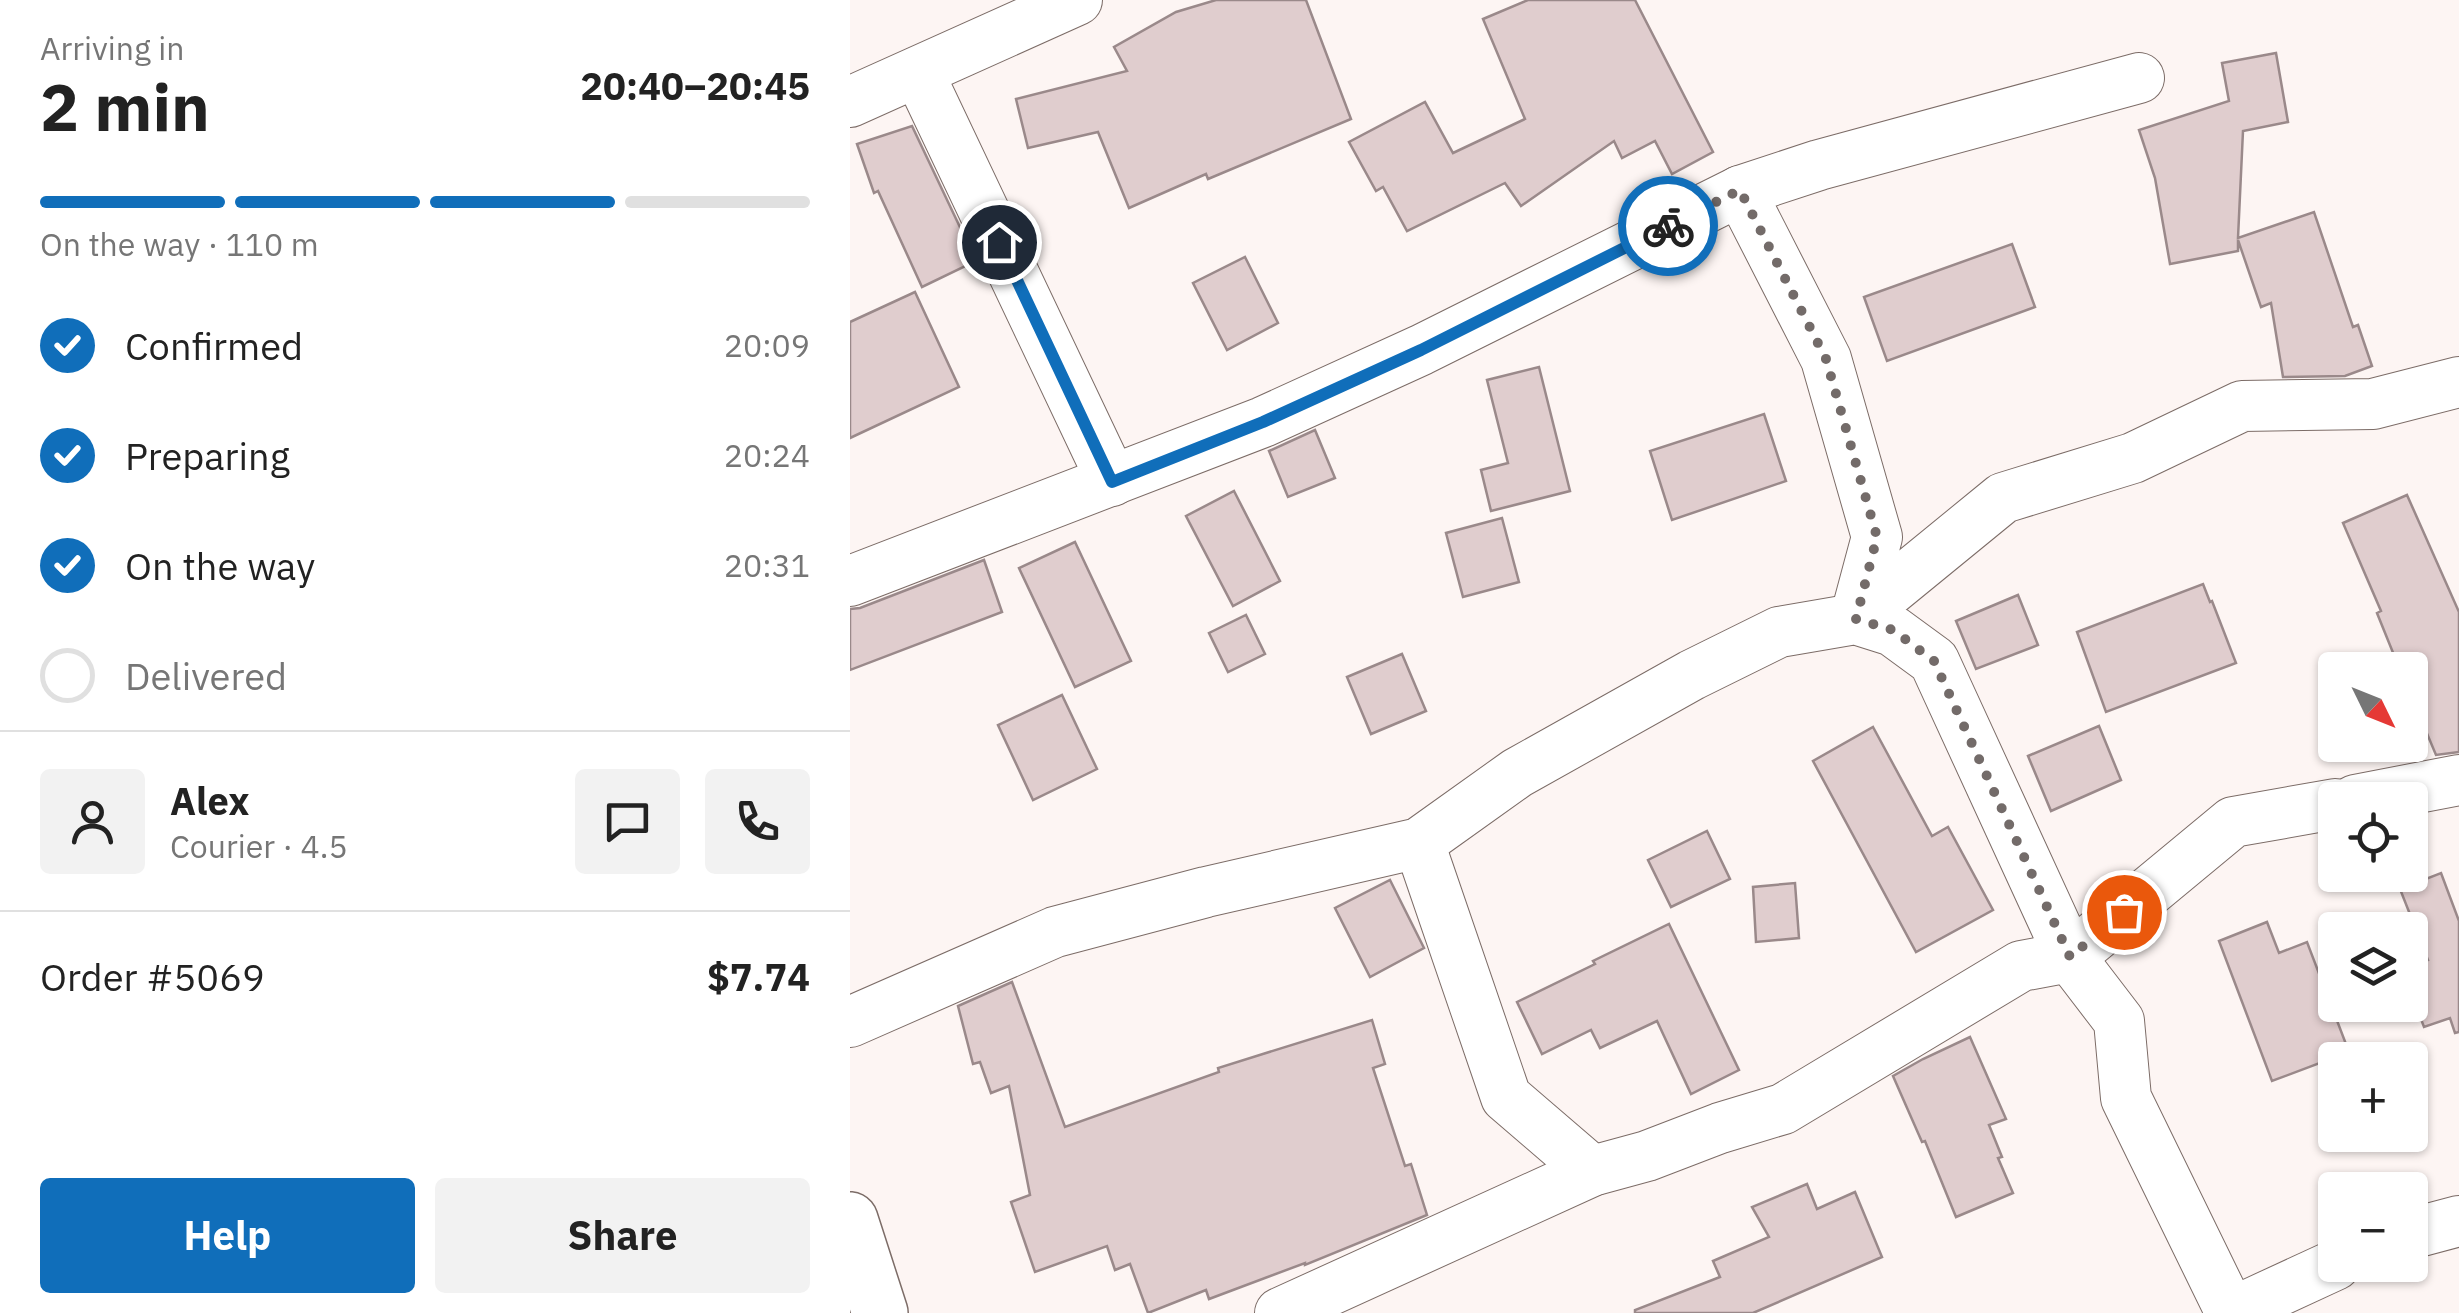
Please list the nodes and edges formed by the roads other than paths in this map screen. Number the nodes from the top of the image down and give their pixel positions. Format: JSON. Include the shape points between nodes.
{"nodes":[{"id":1,"x":1077,"y":0,"type":"edge"},
{"id":2,"x":918,"y":72,"type":"junction"},
{"id":3,"x":2139,"y":78,"type":"dead end"},
{"id":4,"x":850,"y":102,"type":"edge"},
{"id":5,"x":1740,"y":190,"type":"junction"},
{"id":6,"x":2459,"y":382,"type":"edge"},
{"id":7,"x":1112,"y":482,"type":"junction"},
{"id":8,"x":850,"y":581,"type":"edge"},
{"id":9,"x":1856,"y":619,"type":"junction"},
{"id":10,"x":2459,"y":780,"type":"edge"},
{"id":11,"x":2428,"y":786,"type":"edge"},
{"id":12,"x":2318,"y":807,"type":"edge"},
{"id":13,"x":1419,"y":843,"type":"junction"},
{"id":14,"x":2070,"y":957,"type":"junction"},
{"id":15,"x":850,"y":1022,"type":"edge"},
{"id":16,"x":1592,"y":1171,"type":"junction"},
{"id":17,"x":850,"y":1220,"type":"edge"},
{"id":18,"x":2459,"y":1221,"type":"edge"},
{"id":19,"x":2428,"y":1229,"type":"edge"},
{"id":20,"x":2318,"y":1273,"type":"edge"},
{"id":21,"x":880,"y":1313,"type":"edge"},
{"id":22,"x":1280,"y":1313,"type":"edge"},
{"id":23,"x":2231,"y":1313,"type":"edge"}],
"edges":[{"from":1,"to":2,"type":"street"},
{"from":2,"to":4,"type":"street"},
{"from":2,"to":7,"type":"street"},
{"from":3,"to":5,"type":"street"},
{"from":5,"to":7,"type":"street","via":[[1421,350]]},
{"from":5,"to":9,"type":"street","via":[[1826,359],[1877,537]]},
{"from":6,"to":9,"type":"street","via":[[2373,404],[2242,406],[2133,458],[2003,498]]},
{"from":7,"to":8,"type":"street"},
{"from":9,"to":13,"type":"street","via":[[1779,632],[1692,675],[1518,773]]},
{"from":9,"to":14,"type":"street","via":[[1893,630],[1934,661]]},
{"from":10,"to":11,"type":"street"},
{"from":12,"to":14,"type":"street","via":[[2234,822]]},
{"from":13,"to":15,"type":"street","via":[[1055,932]]},
{"from":13,"to":16,"type":"street","via":[[1506,1096]]},
{"from":14,"to":16,"type":"street","via":[[2021,966],[1783,1109]]},
{"from":14,"to":23,"type":"street","via":[[2119,1020],[2126,1098]]},
{"from":16,"to":22,"type":"street"},
{"from":17,"to":21,"type":"street"},
{"from":18,"to":19,"type":"street"},
{"from":20,"to":23,"type":"street"}]}
